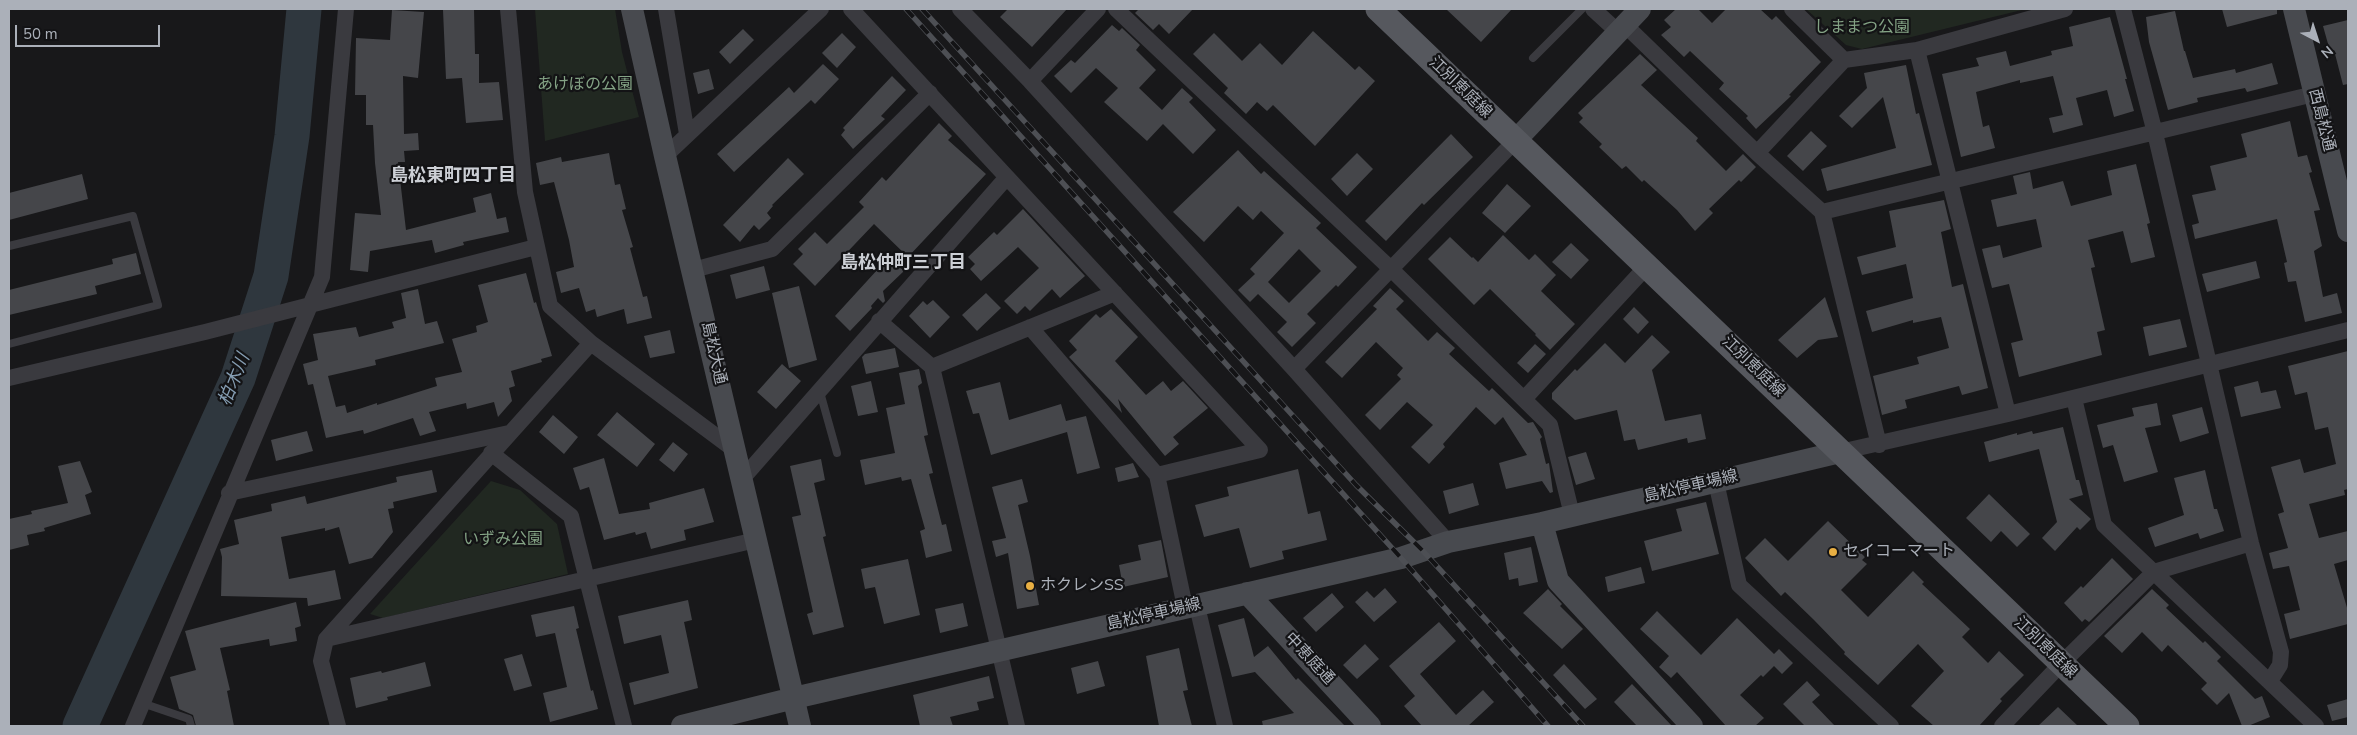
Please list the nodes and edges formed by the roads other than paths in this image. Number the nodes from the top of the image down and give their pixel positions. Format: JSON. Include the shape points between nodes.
{"nodes":[{"id":1,"x":346,"y":9,"type":"edge"},
{"id":2,"x":508,"y":9,"type":"edge"},
{"id":3,"x":632,"y":9,"type":"edge"},
{"id":4,"x":666,"y":9,"type":"edge"},
{"id":5,"x":820,"y":9,"type":"edge"},
{"id":6,"x":851,"y":9,"type":"edge"},
{"id":7,"x":960,"y":9,"type":"edge"},
{"id":8,"x":1098,"y":9,"type":"edge"},
{"id":9,"x":1116,"y":9,"type":"edge"},
{"id":10,"x":1378,"y":9,"type":"edge"},
{"id":11,"x":1582,"y":9,"type":"edge"},
{"id":12,"x":1593,"y":9,"type":"edge"},
{"id":13,"x":1792,"y":9,"type":"edge"},
{"id":14,"x":2065,"y":9,"type":"edge"},
{"id":15,"x":2123,"y":9,"type":"edge"},
{"id":16,"x":2294,"y":9,"type":"edge"},
{"id":17,"x":1627,"y":21,"type":"edge"},
{"id":18,"x":1917,"y":50,"type":"junction"},
{"id":19,"x":1534,"y":58,"type":"dead end"},
{"id":20,"x":1844,"y":60,"type":"junction"},
{"id":21,"x":1030,"y":81,"type":"junction"},
{"id":22,"x":930,"y":93,"type":"junction"},
{"id":23,"x":2314,"y":94,"type":"junction"},
{"id":24,"x":2154,"y":133,"type":"junction"},
{"id":25,"x":687,"y":134,"type":"junction"},
{"id":26,"x":1514,"y":141,"type":"junction"},
{"id":27,"x":1757,"y":153,"type":"junction"},
{"id":28,"x":665,"y":156,"type":"junction"},
{"id":29,"x":1007,"y":177,"type":"junction"},
{"id":30,"x":1950,"y":181,"type":"junction"},
{"id":31,"x":1822,"y":212,"type":"junction"},
{"id":32,"x":2348,"y":231,"type":"edge"},
{"id":33,"x":9,"y":246,"type":"edge"},
{"id":34,"x":536,"y":248,"type":"junction"},
{"id":35,"x":1648,"y":266,"type":"junction"},
{"id":36,"x":693,"y":270,"type":"junction"},
{"id":37,"x":1391,"y":270,"type":"junction"},
{"id":38,"x":1115,"y":292,"type":"junction"},
{"id":39,"x":309,"y":306,"type":"junction"},
{"id":40,"x":879,"y":321,"type":"junction"},
{"id":41,"x":1030,"y":327,"type":"junction"},
{"id":42,"x":2348,"y":330,"type":"edge"},
{"id":43,"x":591,"y":343,"type":"junction"},
{"id":44,"x":9,"y":344,"type":"edge"},
{"id":45,"x":2208,"y":366,"type":"junction"},
{"id":46,"x":932,"y":367,"type":"junction"},
{"id":47,"x":1294,"y":369,"type":"junction"},
{"id":48,"x":9,"y":378,"type":"edge"},
{"id":49,"x":820,"y":390,"type":"junction"},
{"id":50,"x":1525,"y":398,"type":"junction"},
{"id":51,"x":2074,"y":398,"type":"junction"},
{"id":52,"x":2008,"y":414,"type":"junction"},
{"id":53,"x":509,"y":433,"type":"junction"},
{"id":54,"x":1879,"y":445,"type":"junction"},
{"id":55,"x":736,"y":451,"type":"junction"},
{"id":56,"x":1840,"y":452,"type":"junction"},
{"id":57,"x":491,"y":453,"type":"junction"},
{"id":58,"x":837,"y":454,"type":"dead end"},
{"id":59,"x":1157,"y":475,"type":"junction"},
{"id":60,"x":742,"y":479,"type":"junction"},
{"id":61,"x":1716,"y":482,"type":"junction"},
{"id":62,"x":230,"y":494,"type":"junction"},
{"id":63,"x":1572,"y":515,"type":"junction"},
{"id":64,"x":1542,"y":523,"type":"junction"},
{"id":65,"x":756,"y":540,"type":"junction"},
{"id":66,"x":1448,"y":542,"type":"junction"},
{"id":67,"x":2251,"y":543,"type":"junction"},
{"id":68,"x":2154,"y":572,"type":"junction"},
{"id":69,"x":587,"y":581,"type":"junction"},
{"id":70,"x":1247,"y":593,"type":"junction"},
{"id":71,"x":1191,"y":607,"type":"junction"},
{"id":72,"x":326,"y":639,"type":"junction"},
{"id":73,"x":998,"y":652,"type":"junction"},
{"id":74,"x":2061,"y":664,"type":"junction"},
{"id":75,"x":2270,"y":681,"type":"junction"},
{"id":76,"x":794,"y":698,"type":"junction"},
{"id":77,"x":142,"y":703,"type":"junction"},
{"id":78,"x":133,"y":726,"type":"edge"},
{"id":79,"x":191,"y":726,"type":"edge"},
{"id":80,"x":338,"y":726,"type":"edge"},
{"id":81,"x":624,"y":726,"type":"edge"},
{"id":82,"x":682,"y":726,"type":"edge"},
{"id":83,"x":800,"y":726,"type":"edge"},
{"id":84,"x":1017,"y":726,"type":"edge"},
{"id":85,"x":1225,"y":726,"type":"edge"},
{"id":86,"x":1370,"y":726,"type":"edge"},
{"id":87,"x":1692,"y":726,"type":"edge"},
{"id":88,"x":1891,"y":726,"type":"edge"},
{"id":89,"x":2002,"y":726,"type":"edge"},
{"id":90,"x":2127,"y":726,"type":"edge"},
{"id":91,"x":2316,"y":726,"type":"edge"}],
"edges":[{"from":1,"to":39,"type":"street","via":[[322,277]]},
{"from":2,"to":34,"type":"street","via":[[525,192]]},
{"from":3,"to":28,"type":"main road","name":"島松大通"},
{"from":4,"to":25,"type":"street"},
{"from":5,"to":25,"type":"street"},
{"from":6,"to":22,"type":"street"},
{"from":7,"to":21,"type":"street"},
{"from":8,"to":21,"type":"street"},
{"from":9,"to":37,"type":"street"},
{"from":10,"to":26,"type":"main road","name":"江別恵庭線"},
{"from":11,"to":19,"type":"lane"},
{"from":12,"to":17,"type":"street"},
{"from":13,"to":20,"type":"street"},
{"from":14,"to":18,"type":"street"},
{"from":15,"to":24,"type":"street"},
{"from":16,"to":23,"type":"main road","name":"西島松通"},
{"from":17,"to":26,"type":"main road"},
{"from":17,"to":27,"type":"street"},
{"from":18,"to":20,"type":"street"},
{"from":18,"to":30,"type":"street"},
{"from":20,"to":27,"type":"street"},
{"from":21,"to":47,"type":"street"},
{"from":22,"to":29,"type":"street"},
{"from":22,"to":36,"type":"street","via":[[772,249]]},
{"from":23,"to":24,"type":"street"},
{"from":23,"to":32,"type":"main road","name":"西島松通"},
{"from":24,"to":30,"type":"street"},
{"from":24,"to":45,"type":"street"},
{"from":25,"to":28,"type":"street"},
{"from":26,"to":35,"type":"main road","name":"江別恵庭線"},
{"from":26,"to":37,"type":"street"},
{"from":27,"to":31,"type":"street"},
{"from":28,"to":36,"type":"main road","name":"島松大通"},
{"from":29,"to":38,"type":"street"},
{"from":29,"to":40,"type":"street"},
{"from":30,"to":31,"type":"street"},
{"from":30,"to":52,"type":"street"},
{"from":31,"to":54,"type":"street"},
{"from":33,"to":44,"type":"lane","via":[[133,216],[158,306]]},
{"from":34,"to":39,"type":"street"},
{"from":34,"to":43,"type":"street","via":[[550,306]]},
{"from":35,"to":50,"type":"street"},
{"from":35,"to":56,"type":"main road","name":"江別恵庭線"},
{"from":36,"to":55,"type":"main road","name":"島松大通"},
{"from":37,"to":47,"type":"street"},
{"from":37,"to":50,"type":"street"},
{"from":38,"to":41,"type":"street"},
{"from":38,"to":59,"type":"street","via":[[1260,450]]},
{"from":39,"to":48,"type":"street"},
{"from":39,"to":62,"type":"street"},
{"from":40,"to":46,"type":"street"},
{"from":40,"to":49,"type":"street"},
{"from":41,"to":46,"type":"street"},
{"from":41,"to":59,"type":"street"},
{"from":42,"to":45,"type":"street"},
{"from":43,"to":53,"type":"street"},
{"from":43,"to":55,"type":"street"},
{"from":45,"to":51,"type":"street"},
{"from":45,"to":67,"type":"street"},
{"from":46,"to":73,"type":"street"},
{"from":47,"to":66,"type":"street"},
{"from":49,"to":58,"type":"lane"},
{"from":49,"to":60,"type":"street"},
{"from":50,"to":63,"type":"street","via":[[1550,425]]},
{"from":51,"to":52,"type":"street"},
{"from":51,"to":68,"type":"street","via":[[2104,526]]},
{"from":52,"to":54,"type":"street"},
{"from":53,"to":57,"type":"street"},
{"from":53,"to":62,"type":"street"},
{"from":54,"to":56,"type":"street"},
{"from":55,"to":60,"type":"main road","name":"島松大通"},
{"from":56,"to":61,"type":"main road","name":"島松停車場線"},
{"from":56,"to":74,"type":"main road","name":"江別恵庭線"},
{"from":57,"to":69,"type":"street","via":[[571,516]]},
{"from":57,"to":72,"type":"street"},
{"from":59,"to":71,"type":"street"},
{"from":60,"to":65,"type":"main road","name":"島松大通"},
{"from":61,"to":63,"type":"main road","name":"島松停車場線"},
{"from":61,"to":88,"type":"street","via":[[1739,586]]},
{"from":62,"to":77,"type":"street"},
{"from":63,"to":64,"type":"main road","name":"島松停車場線"},
{"from":64,"to":66,"type":"main road","name":"島松停車場線"},
{"from":64,"to":87,"type":"main road","via":[[1558,582]]},
{"from":65,"to":69,"type":"street"},
{"from":65,"to":76,"type":"main road","name":"島松大通"},
{"from":66,"to":70,"type":"main road","name":"島松停車場線","via":[[1401,558]]},
{"from":67,"to":68,"type":"street"},
{"from":67,"to":75,"type":"street","via":[[2281,652],[2280,665]]},
{"from":68,"to":74,"type":"street"},
{"from":68,"to":75,"type":"street"},
{"from":69,"to":72,"type":"street"},
{"from":69,"to":81,"type":"street"},
{"from":70,"to":71,"type":"main road","name":"島松停車場線"},
{"from":70,"to":86,"type":"main road","name":"中恵庭通"},
{"from":71,"to":73,"type":"main road","name":"島松停車場線"},
{"from":71,"to":85,"type":"street"},
{"from":72,"to":80,"type":"street","via":[[321,661]]},
{"from":73,"to":76,"type":"main road","name":"島松停車場線"},
{"from":73,"to":84,"type":"street"},
{"from":74,"to":89,"type":"street"},
{"from":74,"to":90,"type":"main road","name":"江別恵庭線"},
{"from":75,"to":91,"type":"street"},
{"from":76,"to":82,"type":"main road","name":"島松停車場線"},
{"from":76,"to":83,"type":"main road"},
{"from":77,"to":78,"type":"street"},
{"from":77,"to":79,"type":"lane","via":[[189,719]]}]}
